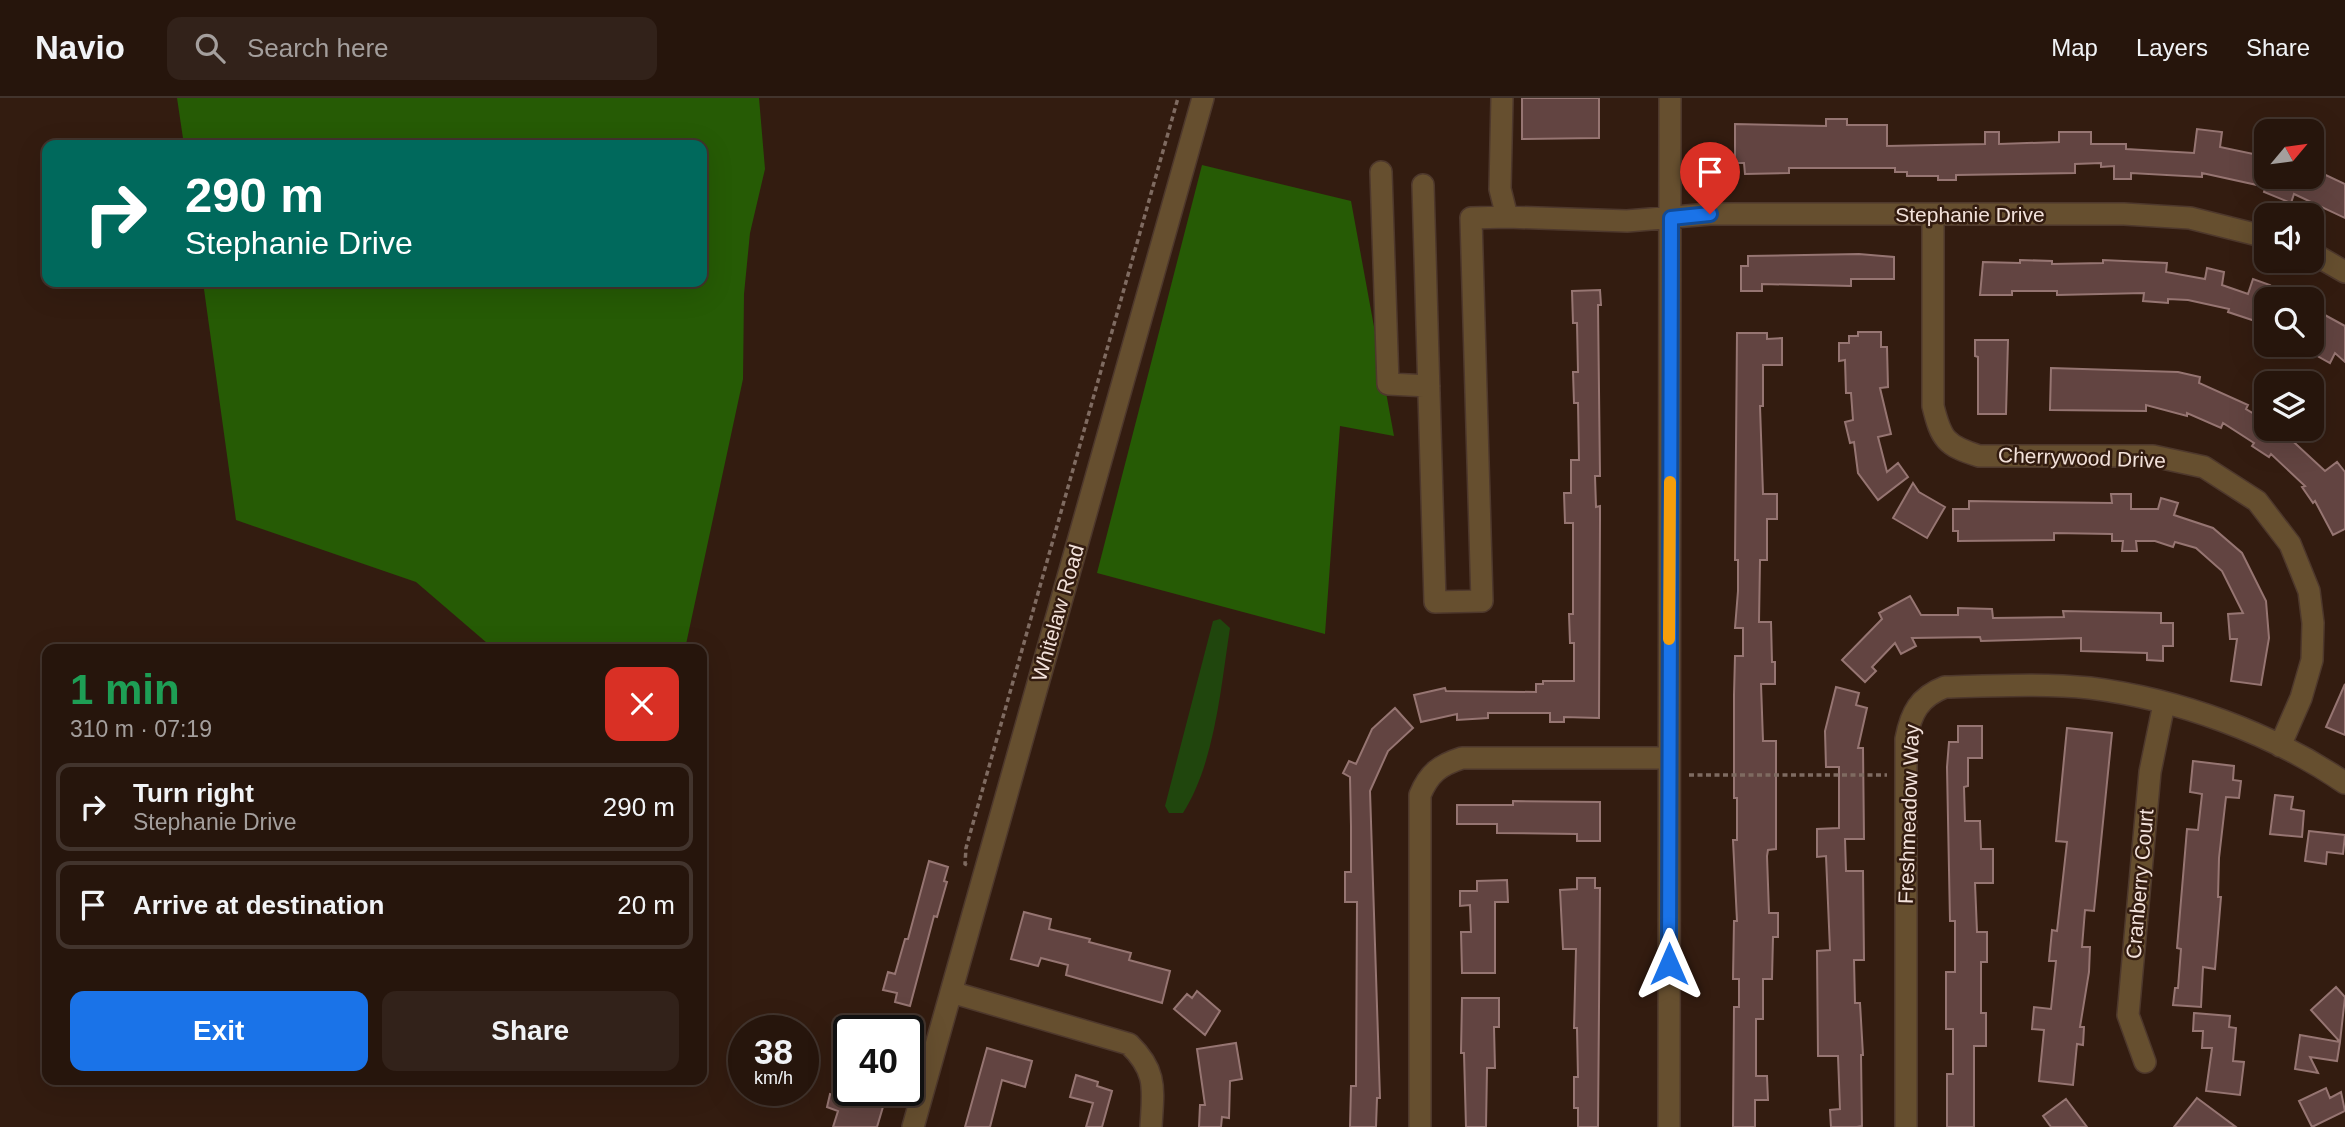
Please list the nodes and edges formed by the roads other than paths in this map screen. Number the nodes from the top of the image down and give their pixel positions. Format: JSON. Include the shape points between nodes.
{"nodes":[{"id":1,"x":1203,"y":98,"type":"edge"},
{"id":2,"x":1502,"y":98,"type":"edge"},
{"id":3,"x":1670,"y":98,"type":"edge"},
{"id":4,"x":1381,"y":172,"type":"dead end"},
{"id":5,"x":1423,"y":185,"type":"dead end"},
{"id":6,"x":1933,"y":215,"type":"junction"},
{"id":7,"x":1507,"y":217,"type":"junction"},
{"id":8,"x":1671,"y":218,"type":"junction"},
{"id":9,"x":2254,"y":234,"type":"edge"},
{"id":10,"x":2324,"y":260,"type":"edge"},
{"id":11,"x":2345,"y":272,"type":"edge"},
{"id":12,"x":1429,"y":386,"type":"junction"},
{"id":13,"x":2164,"y":704,"type":"junction"},
{"id":14,"x":2280,"y":746,"type":"junction"},
{"id":15,"x":1669,"y":766,"type":"junction"},
{"id":16,"x":2345,"y":783,"type":"edge"},
{"id":17,"x":951,"y":992,"type":"junction"},
{"id":18,"x":2145,"y":1062,"type":"dead end"},
{"id":19,"x":913,"y":1127,"type":"edge"},
{"id":20,"x":1151,"y":1127,"type":"edge"},
{"id":21,"x":1420,"y":1127,"type":"edge"},
{"id":22,"x":1669,"y":1127,"type":"edge"},
{"id":23,"x":1906,"y":1127,"type":"edge"}],
"edges":[{"from":1,"to":17,"type":"street","name":"Whitelaw Road"},
{"from":2,"to":7,"type":"street","via":[[1500,189]]},
{"from":3,"to":8,"type":"street"},
{"from":4,"to":12,"type":"street","via":[[1388,384]]},
{"from":5,"to":12,"type":"street"},
{"from":6,"to":8,"type":"street","name":"Stephanie Drive","via":[[1710,214]]},
{"from":6,"to":9,"type":"street","name":"Stephanie Drive","via":[[2124,214],[2190,218]]},
{"from":6,"to":14,"type":"street","name":"Cherrywood Drive","via":[[1933,406],[1939,431],[1954,448],[1979,456],[2153,456],[2204,467],[2257,501],[2290,544],[2309,591],[2312,660]]},
{"from":7,"to":8,"type":"street","name":"Stephanie Drive"},
{"from":7,"to":12,"type":"street","name":"Stephanie Drive","via":[[1472,218],[1482,601],[1435,602]]},
{"from":8,"to":15,"type":"street"},
{"from":10,"to":11,"type":"street"},
{"from":13,"to":14,"type":"street","name":"Freshmeadow Way","via":[[2214,718]]},
{"from":13,"to":18,"type":"street","name":"Cranberry Court","via":[[2150,772],[2128,1015]]},
{"from":13,"to":23,"type":"street","name":"Freshmeadow Way","via":[[2066,686],[1945,687],[1920,701],[1911,716],[1906,775]]},
{"from":14,"to":16,"type":"street","name":"Freshmeadow Way"},
{"from":15,"to":21,"type":"street","via":[[1462,758],[1442,764],[1426,779],[1420,795]]},
{"from":15,"to":22,"type":"street"},
{"from":17,"to":19,"type":"street","name":"Whitelaw Road"},
{"from":17,"to":20,"type":"street","via":[[1129,1044],[1145,1060],[1153,1081]]}]}
